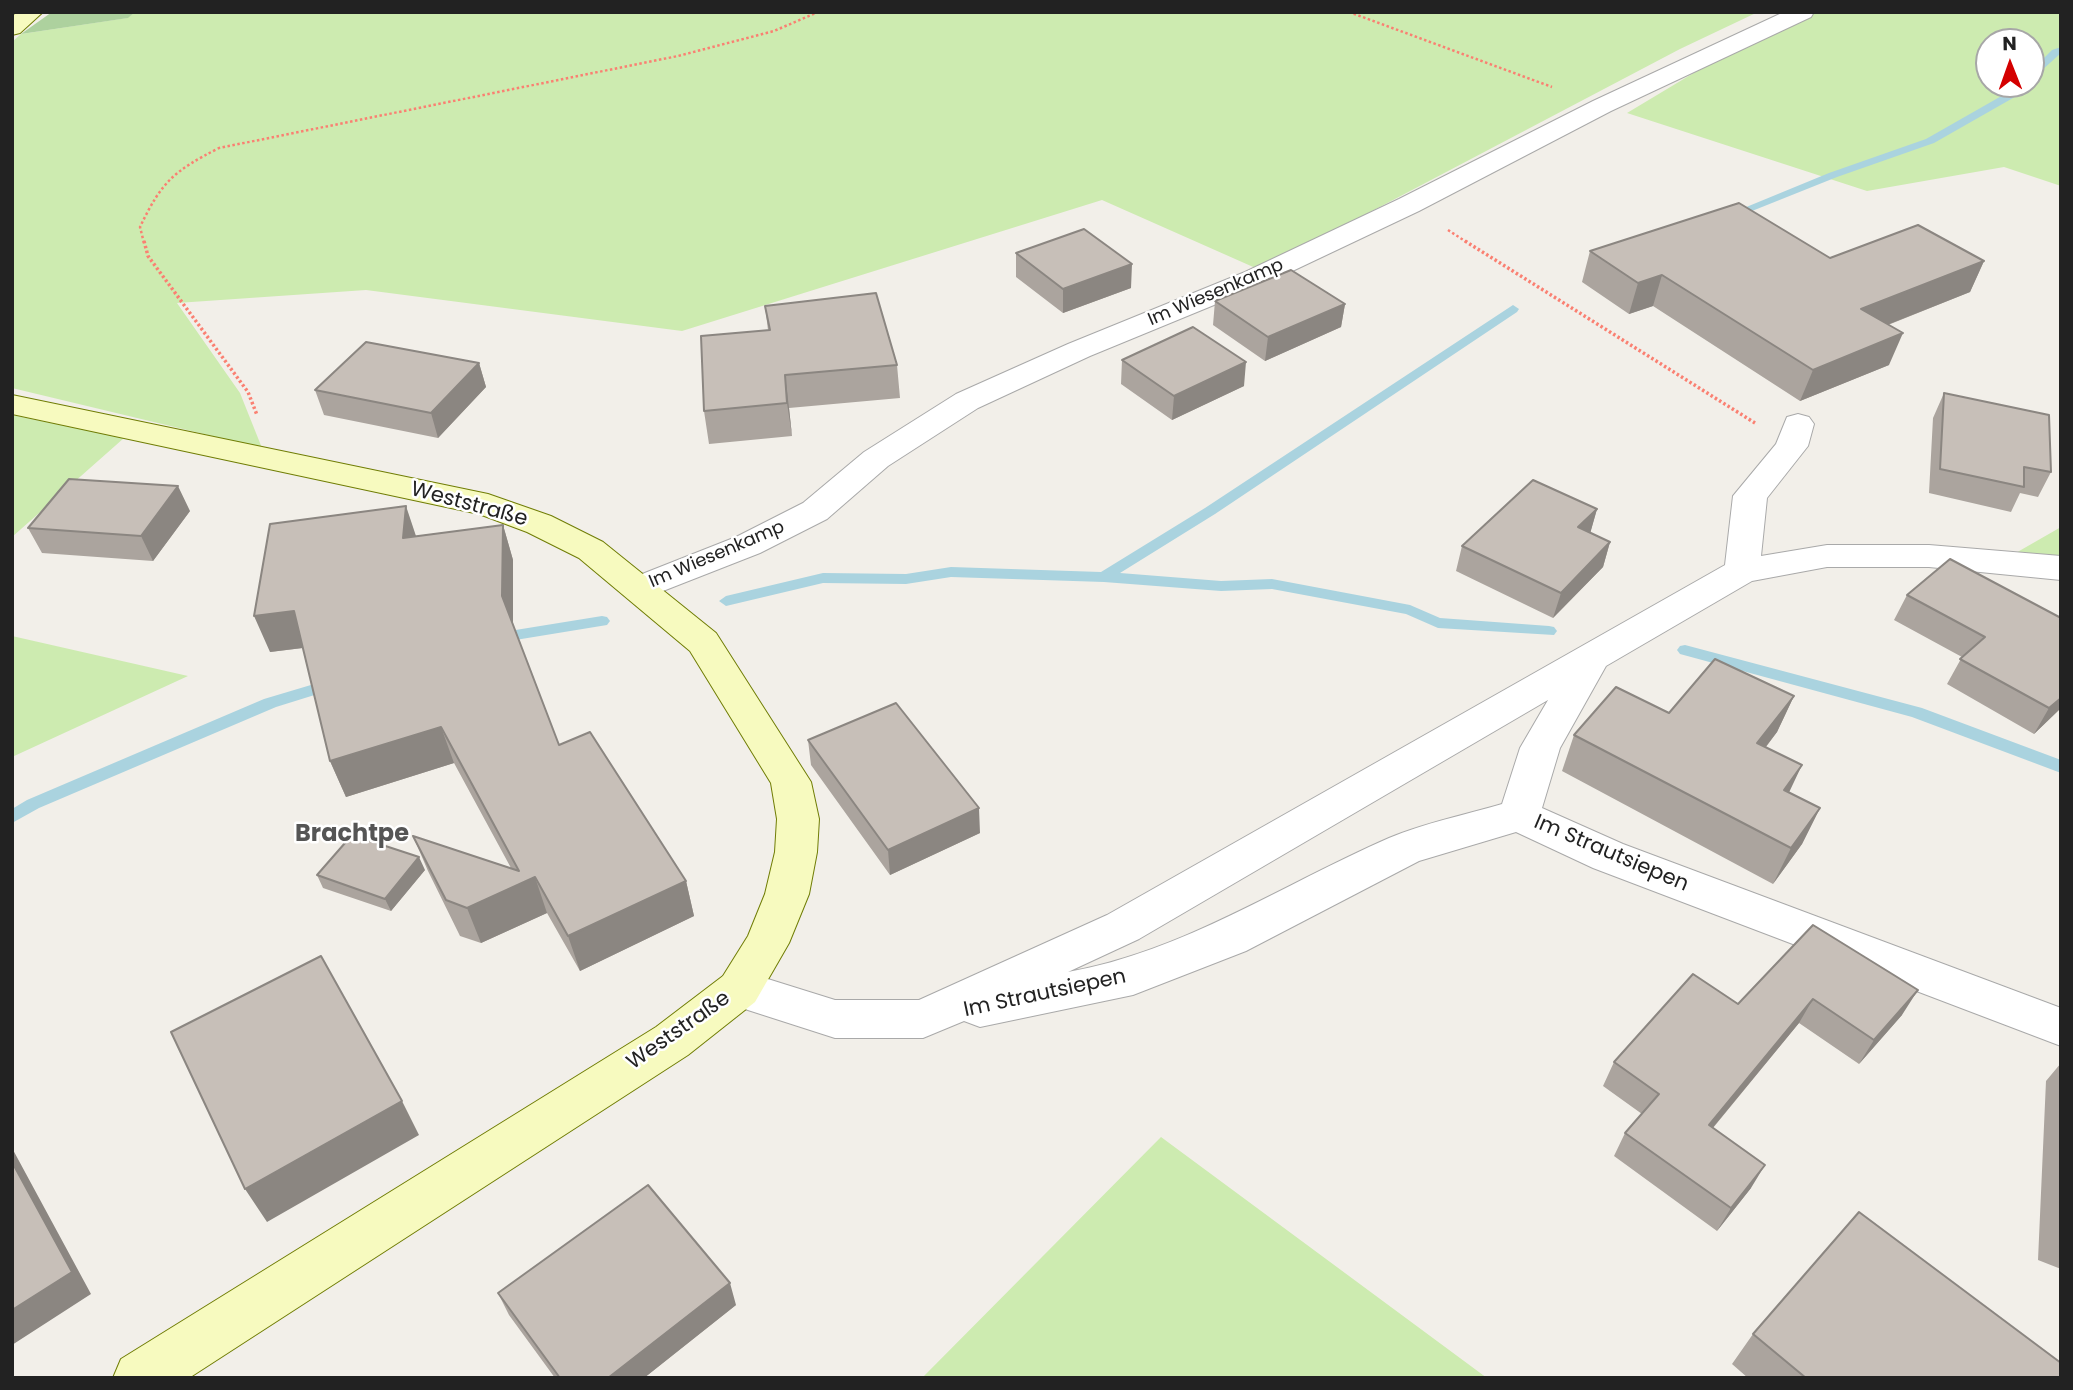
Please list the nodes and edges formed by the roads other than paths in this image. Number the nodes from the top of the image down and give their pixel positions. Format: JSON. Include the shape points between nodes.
{"nodes":[{"id":1,"x":32,"y":12,"type":"edge"},
{"id":2,"x":1802,"y":12,"type":"edge"},
{"id":3,"x":12,"y":28,"type":"edge"},
{"id":4,"x":12,"y":404,"type":"edge"},
{"id":5,"x":1795,"y":435,"type":"road end"},
{"id":6,"x":2061,"y":568,"type":"edge"},
{"id":7,"x":1742,"y":571,"type":"junction"},
{"id":8,"x":640,"y":587,"type":"junction"},
{"id":9,"x":1593,"y":655,"type":"junction"},
{"id":10,"x":1519,"y":815,"type":"junction"},
{"id":11,"x":739,"y":989,"type":"junction"},
{"id":12,"x":923,"y":1019,"type":"junction"},
{"id":13,"x":2059,"y":1027,"type":"edge"},
{"id":14,"x":140,"y":1378,"type":"edge"}],
"edges":[{"from":1,"to":3,"type":"main road"},
{"from":2,"to":8,"type":"street","name":"Im Wiesenkamp","via":[[1255,278],[967,401],[876,459],[815,511],[748,545]]},
{"from":4,"to":8,"type":"main road","name":"Weststraße","via":[[501,510],[591,550]]},
{"from":5,"to":7,"type":"street","via":[[1750,496]]},
{"from":6,"to":7,"type":"street","name":"Im Strautsiepen","via":[[1929,556],[1827,556]]},
{"from":7,"to":9,"type":"street","name":"Im Strautsiepen"},
{"from":8,"to":11,"type":"main road","name":"Weststraße","via":[[703,642],[791,782],[798,819],[787,894],[767,943]]},
{"from":9,"to":10,"type":"street","via":[[1540,748]]},
{"from":9,"to":12,"type":"street","name":"Im Strautsiepen","via":[[1123,927]]},
{"from":10,"to":12,"type":"street","name":"Im Strautsiepen","via":[[1405,849],[1230,938],[1117,982]]},
{"from":10,"to":13,"type":"street","name":"Im Strautsiepen","via":[[1608,856]]},
{"from":11,"to":12,"type":"street","name":"Im Strautsiepen","via":[[835,1019]]},
{"from":11,"to":14,"type":"main road","name":"Weststraße","via":[[672,1041]]}]}
